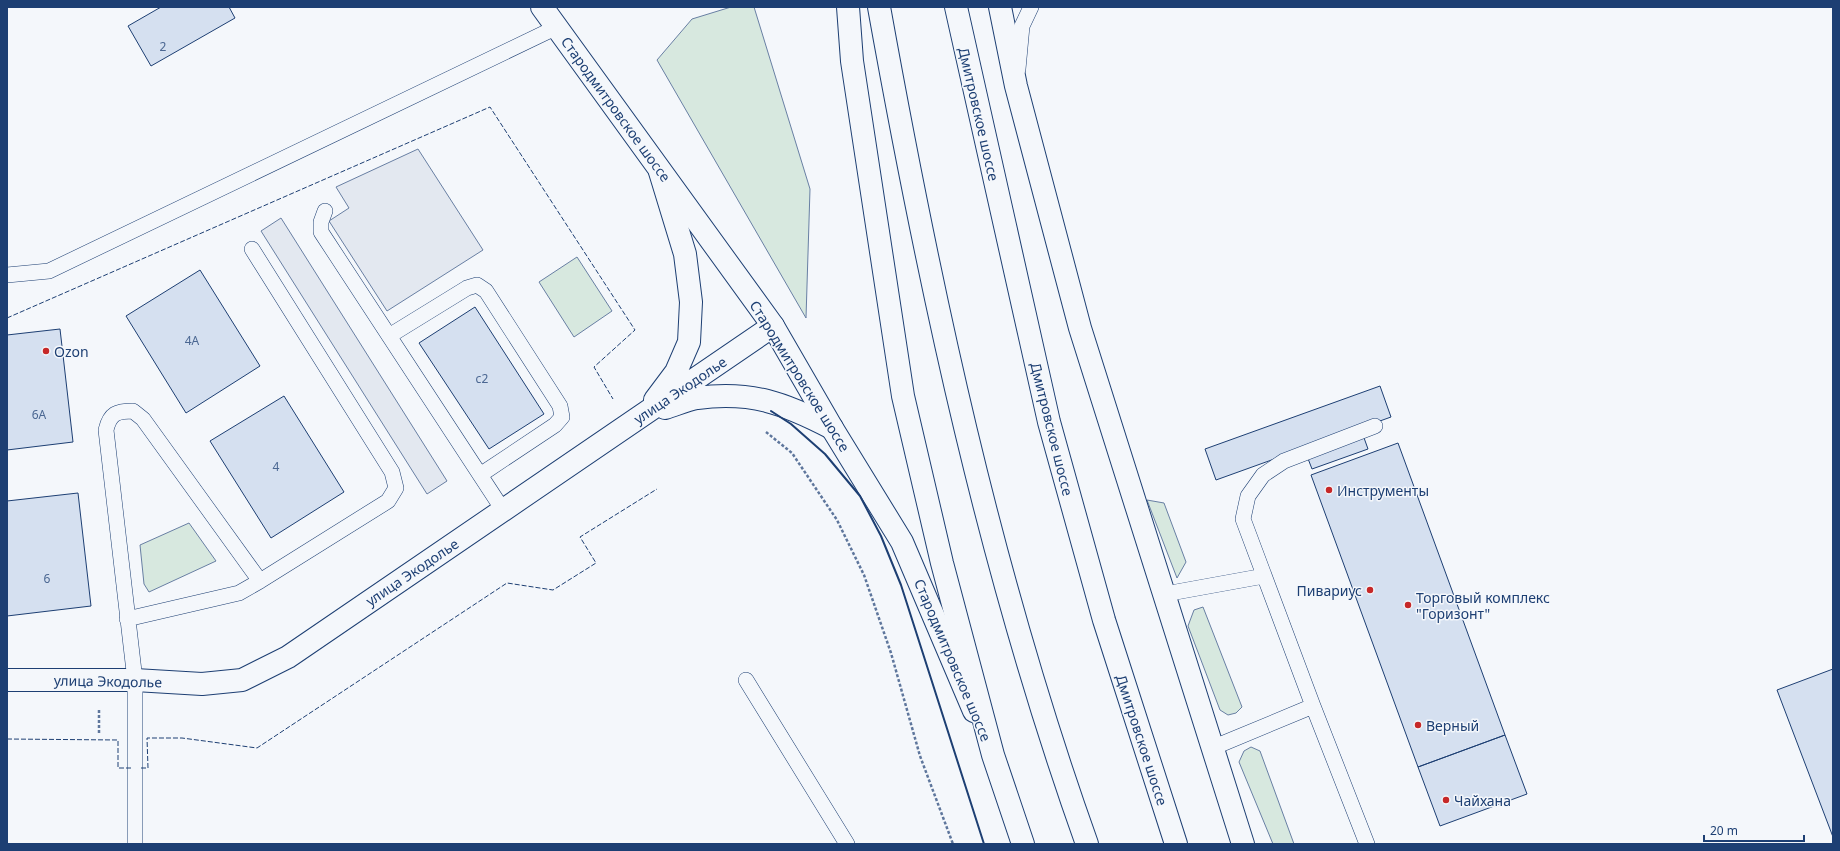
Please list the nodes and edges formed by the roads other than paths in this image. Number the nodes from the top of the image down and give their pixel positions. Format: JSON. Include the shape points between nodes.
{"nodes":[{"id":1,"x":542,"y":7,"type":"edge"},
{"id":2,"x":848,"y":7,"type":"edge"},
{"id":3,"x":879,"y":7,"type":"edge"},
{"id":4,"x":956,"y":7,"type":"edge"},
{"id":5,"x":1000,"y":7,"type":"edge"},
{"id":6,"x":1031,"y":7,"type":"edge"},
{"id":7,"x":557,"y":27,"type":"junction"},
{"id":8,"x":1016,"y":86,"type":"junction"},
{"id":9,"x":659,"y":167,"type":"junction"},
{"id":10,"x":325,"y":211,"type":"dead end"},
{"id":11,"x":252,"y":249,"type":"dead end"},
{"id":12,"x":7,"y":275,"type":"edge"},
{"id":13,"x":773,"y":326,"type":"junction"},
{"id":14,"x":389,"y":336,"type":"junction"},
{"id":15,"x":643,"y":415,"type":"junction"},
{"id":16,"x":1375,"y":426,"type":"dead end"},
{"id":17,"x":832,"y":428,"type":"junction"},
{"id":18,"x":480,"y":475,"type":"junction"},
{"id":19,"x":503,"y":510,"type":"junction"},
{"id":20,"x":1264,"y":576,"type":"junction"},
{"id":21,"x":260,"y":581,"type":"junction"},
{"id":22,"x":1165,"y":594,"type":"junction"},
{"id":23,"x":127,"y":620,"type":"junction"},
{"id":24,"x":7,"y":680,"type":"edge"},
{"id":25,"x":135,"y":680,"type":"junction"},
{"id":26,"x":746,"y":680,"type":"dead end"},
{"id":27,"x":1313,"y":706,"type":"junction"},
{"id":28,"x":1212,"y":748,"type":"junction"},
{"id":29,"x":992,"y":755,"type":"junction"},
{"id":30,"x":136,"y":844,"type":"edge"},
{"id":31,"x":847,"y":844,"type":"edge"},
{"id":32,"x":1023,"y":844,"type":"edge"},
{"id":33,"x":1086,"y":844,"type":"edge"},
{"id":34,"x":1176,"y":844,"type":"edge"},
{"id":35,"x":1243,"y":844,"type":"edge"},
{"id":36,"x":1367,"y":844,"type":"edge"}],
"edges":[{"from":1,"to":7,"type":"main road","name":"Стародмитровское шоссе"},
{"from":2,"to":29,"type":"main road","via":[[852,62],[903,396],[942,563]]},
{"from":3,"to":33,"type":"main road","via":[[927,259],[972,455],[1022,645]]},
{"from":4,"to":34,"type":"main road","name":"Дмитровское шоссе","via":[[1048,422],[1104,620]]},
{"from":5,"to":8,"type":"main road"},
{"from":6,"to":8,"type":"lane","via":[[1022,26]]},
{"from":7,"to":9,"type":"main road","name":"Стародмитровское шоссе"},
{"from":7,"to":12,"type":"lane","via":[[49,271]]},
{"from":8,"to":22,"type":"main road","via":[[1080,328]]},
{"from":9,"to":13,"type":"main road","name":"Стародмитровское шоссе"},
{"from":9,"to":15,"type":"main road","via":[[685,254],[691,302],[689,342],[676,372]]},
{"from":10,"to":14,"type":"lane","via":[[320,222],[321,232]]},
{"from":11,"to":21,"type":"lane","via":[[392,472],[396,488],[388,501]]},
{"from":13,"to":15,"type":"main road","name":"улица Экодолье"},
{"from":13,"to":17,"type":"main road","name":"Стародмитровское шоссе"},
{"from":14,"to":18,"type":"lane"},
{"from":14,"to":18,"type":"lane","via":[[467,288],[477,285],[486,291],[560,406],[562,417],[555,425]]},
{"from":15,"to":17,"type":"main road","via":[[696,398],[735,395],[772,401]]},
{"from":15,"to":19,"type":"main road","name":"улица Экодолье"},
{"from":16,"to":20,"type":"lane","via":[[1284,461],[1263,475],[1248,496],[1243,519]]},
{"from":17,"to":29,"type":"main road","name":"Стародмитровское шоссе","via":[[902,542]]},
{"from":18,"to":19,"type":"lane"},
{"from":19,"to":25,"type":"main road","name":"улица Экодолье","via":[[288,657],[242,680],[202,684]]},
{"from":20,"to":22,"type":"lane"},
{"from":20,"to":27,"type":"lane"},
{"from":21,"to":23,"type":"lane","via":[[239,594]]},
{"from":21,"to":23,"type":"lane","via":[[143,419],[133,411],[119,411],[109,420],[106,430]]},
{"from":22,"to":28,"type":"main road"},
{"from":23,"to":25,"type":"lane"},
{"from":24,"to":25,"type":"main road","name":"улица Экодолье"},
{"from":25,"to":30,"type":"lane"},
{"from":26,"to":31,"type":"lane"},
{"from":27,"to":28,"type":"lane"},
{"from":27,"to":36,"type":"lane"},
{"from":28,"to":35,"type":"main road"},
{"from":29,"to":32,"type":"main road"}]}
